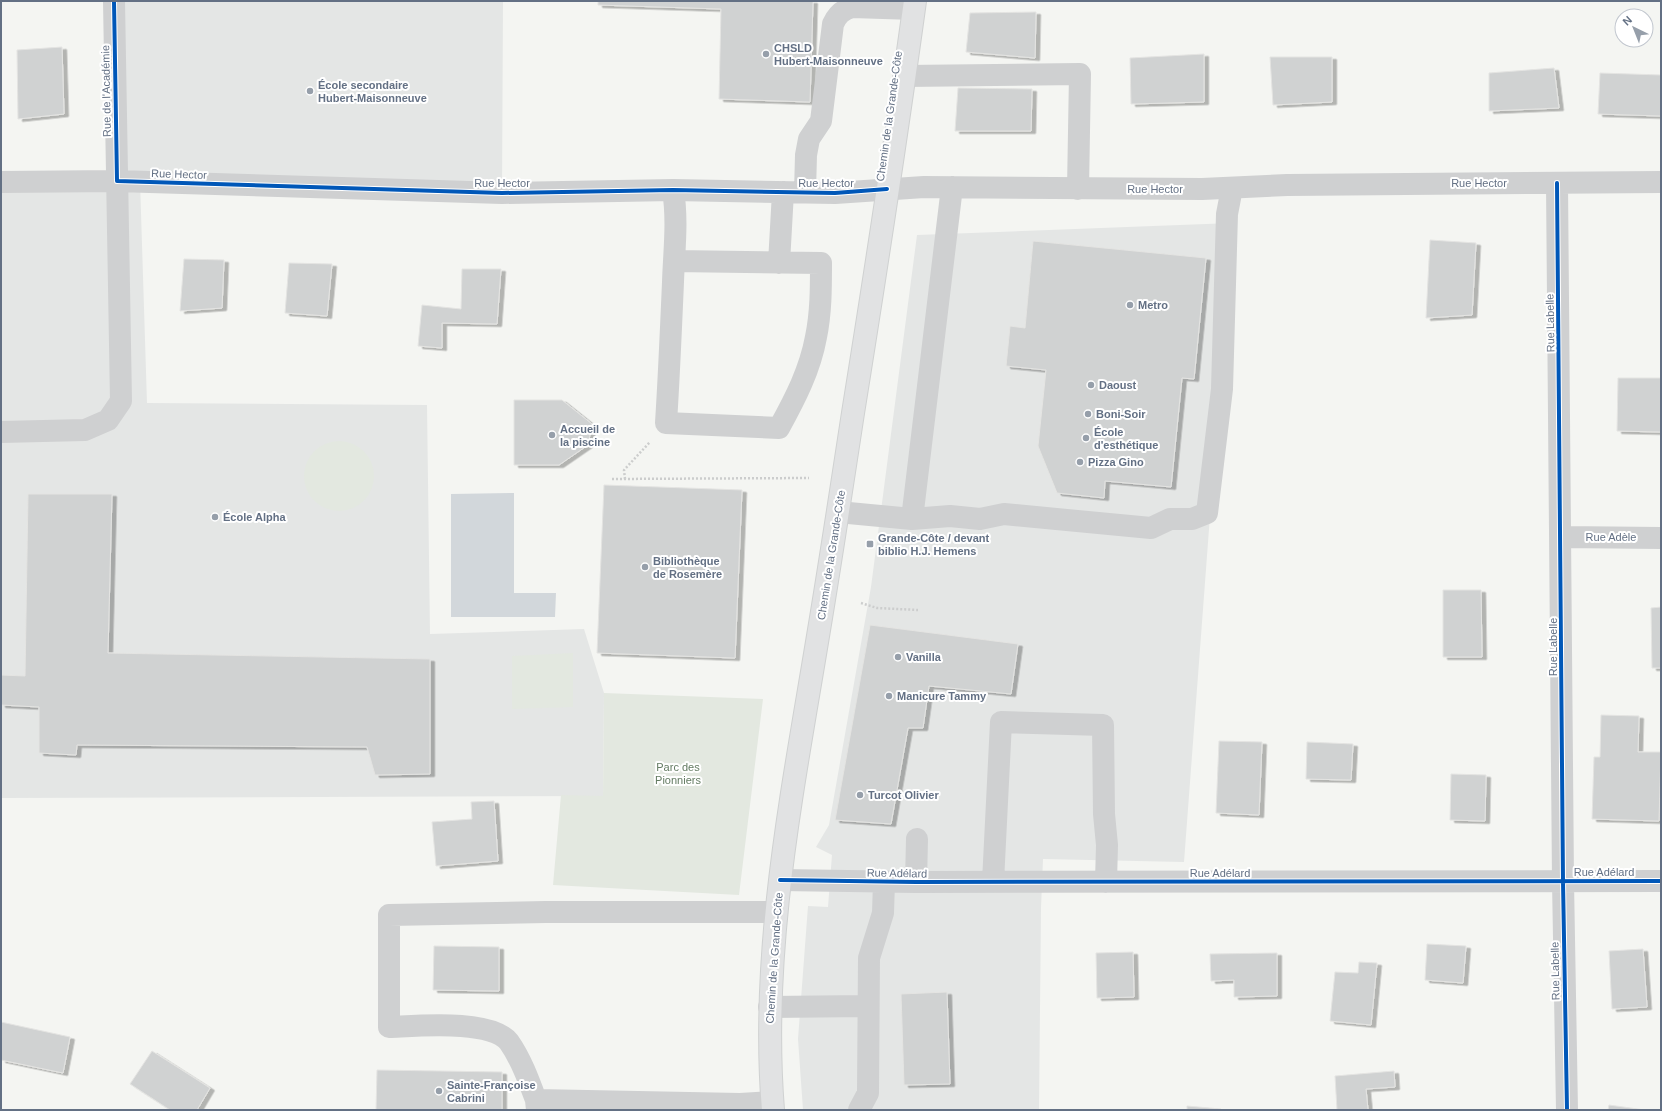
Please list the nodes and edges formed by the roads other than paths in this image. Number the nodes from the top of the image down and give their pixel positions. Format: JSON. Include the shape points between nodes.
{"nodes":[{"id":1,"x":114,"y":1,"type":"edge"},
{"id":2,"x":914,"y":5,"type":"edge"},
{"id":3,"x":904,"y":76,"type":"junction"},
{"id":4,"x":117,"y":181,"type":"junction"},
{"id":5,"x":1,"y":182,"type":"edge"},
{"id":6,"x":1661,"y":182,"type":"edge"},
{"id":7,"x":1557,"y":183,"type":"junction"},
{"id":8,"x":952,"y":187,"type":"junction"},
{"id":9,"x":1232,"y":188,"type":"junction"},
{"id":10,"x":887,"y":189,"type":"junction"},
{"id":11,"x":1078,"y":189,"type":"junction"},
{"id":12,"x":673,"y":190,"type":"junction"},
{"id":13,"x":783,"y":192,"type":"junction"},
{"id":14,"x":805,"y":192,"type":"junction"},
{"id":15,"x":674,"y":261,"type":"junction"},
{"id":16,"x":779,"y":263,"type":"junction"},
{"id":17,"x":1,"y":432,"type":"edge"},
{"id":18,"x":838,"y":512,"type":"junction"},
{"id":19,"x":912,"y":519,"type":"junction"},
{"id":20,"x":1561,"y":537,"type":"junction"},
{"id":21,"x":1661,"y":538,"type":"edge"},
{"id":22,"x":917,"y":839,"type":"dead end"},
{"id":23,"x":780,"y":880,"type":"junction"},
{"id":24,"x":1563,"y":881,"type":"junction"},
{"id":25,"x":1661,"y":881,"type":"edge"},
{"id":26,"x":884,"y":882,"type":"junction"},
{"id":27,"x":916,"y":882,"type":"junction"},
{"id":28,"x":993,"y":882,"type":"junction"},
{"id":29,"x":1106,"y":882,"type":"junction"},
{"id":30,"x":776,"y":912,"type":"junction"},
{"id":31,"x":868,"y":1006,"type":"junction"},
{"id":32,"x":769,"y":1007,"type":"junction"},
{"id":33,"x":537,"y":1105,"type":"edge"},
{"id":34,"x":772,"y":1106,"type":"edge"},
{"id":35,"x":859,"y":1110,"type":"edge"},
{"id":36,"x":1567,"y":1110,"type":"edge"}],
"edges":[{"from":1,"to":4,"type":"street","name":"Rue de l'Académie"},
{"from":2,"to":3,"type":"main road","name":"Chemin de la Grande-Côte"},
{"from":2,"to":14,"type":"street","via":[[852,7],[845,9],[836,17],[821,121],[809,139],[806,155]]},
{"from":3,"to":10,"type":"main road","name":"Chemin de la Grande-Côte"},
{"from":3,"to":11,"type":"street","via":[[1080,74]]},
{"from":4,"to":5,"type":"street","name":"Rue Hector"},
{"from":4,"to":12,"type":"street","name":"Rue Hector","via":[[502,193]]},
{"from":4,"to":17,"type":"street","name":"Rue de l'Académie","via":[[121,401],[108,420],[85,430]]},
{"from":6,"to":7,"type":"street","name":"Rue Hector"},
{"from":7,"to":9,"type":"street","name":"Rue Hector","via":[[1279,185]]},
{"from":7,"to":20,"type":"street","name":"Rue Labelle"},
{"from":8,"to":10,"type":"street","name":"Rue Hector"},
{"from":8,"to":11,"type":"street","name":"Rue Hector"},
{"from":8,"to":19,"type":"street"},
{"from":9,"to":11,"type":"street","name":"Rue Hector"},
{"from":9,"to":19,"type":"street","via":[[1227,214],[1222,389],[1207,512],[1192,519],[1170,519],[1151,528],[1004,514],[980,519],[950,516]]},
{"from":10,"to":14,"type":"street","name":"Rue Hector","via":[[835,193]]},
{"from":10,"to":18,"type":"main road","name":"Chemin de la Grande-Côte"},
{"from":12,"to":13,"type":"street","name":"Rue Hector"},
{"from":12,"to":15,"type":"street","via":[[676,212]]},
{"from":13,"to":14,"type":"street","name":"Rue Hector"},
{"from":13,"to":16,"type":"street"},
{"from":15,"to":16,"type":"street"},
{"from":15,"to":16,"type":"street","via":[[666,424],[779,428],[797,395],[816,338],[821,296],[821,263]]},
{"from":18,"to":19,"type":"street"},
{"from":18,"to":23,"type":"main road","name":"Chemin de la Grande-Côte"},
{"from":20,"to":21,"type":"street","name":"Rue Adèle"},
{"from":20,"to":24,"type":"street","name":"Rue Labelle"},
{"from":22,"to":27,"type":"street"},
{"from":23,"to":26,"type":"street","name":"Rue Adélard"},
{"from":23,"to":30,"type":"main road","name":"Chemin de la Grande-Côte"},
{"from":24,"to":25,"type":"street","name":"Rue Adélard"},
{"from":24,"to":29,"type":"street","name":"Rue Adélard"},
{"from":24,"to":36,"type":"street","name":"Rue Labelle"},
{"from":26,"to":27,"type":"street","name":"Rue Adélard"},
{"from":26,"to":31,"type":"street","via":[[883,914],[869,958]]},
{"from":27,"to":28,"type":"street","name":"Rue Adélard"},
{"from":28,"to":29,"type":"street","name":"Rue Adélard"},
{"from":28,"to":29,"type":"street","via":[[1001,722],[1103,725]]},
{"from":30,"to":32,"type":"main road","name":"Chemin de la Grande-Côte"},
{"from":30,"to":33,"type":"street","via":[[389,915],[389,1027],[474,1026],[502,1036],[517,1056]]},
{"from":31,"to":32,"type":"street"},
{"from":31,"to":35,"type":"street","via":[[868,1093]]},
{"from":32,"to":34,"type":"main road","name":"Chemin de la Grande-Côte"},
{"from":33,"to":34,"type":"street"}]}
